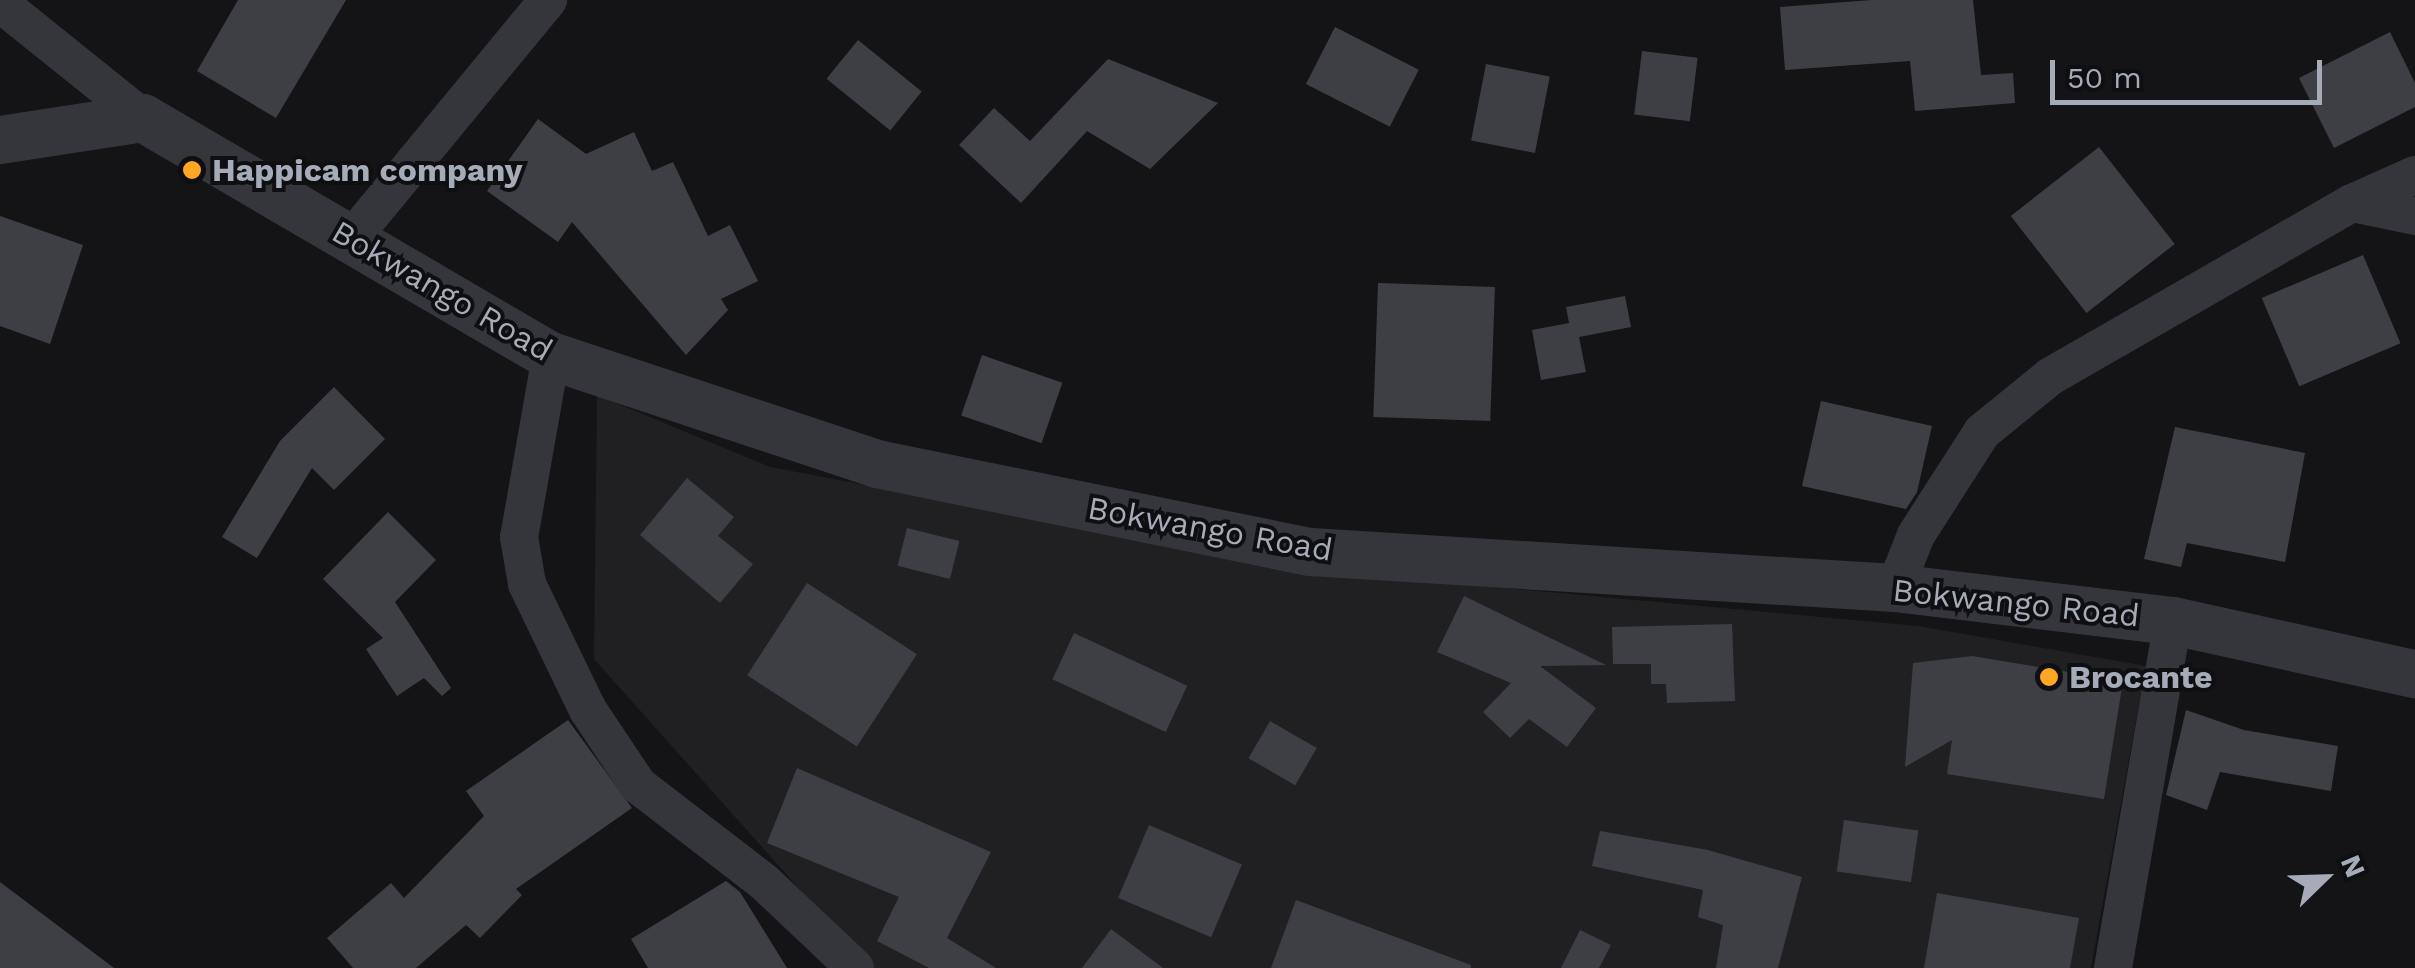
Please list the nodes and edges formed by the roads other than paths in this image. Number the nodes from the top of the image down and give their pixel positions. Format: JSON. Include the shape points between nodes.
{"nodes":[{"id":1,"x":548,"y":0,"type":"edge"},
{"id":2,"x":0,"y":2,"type":"edge"},
{"id":3,"x":143,"y":118,"type":"junction"},
{"id":4,"x":0,"y":140,"type":"edge"},
{"id":5,"x":2415,"y":176,"type":"edge"},
{"id":6,"x":2352,"y":204,"type":"junction"},
{"id":7,"x":2415,"y":216,"type":"edge"},
{"id":8,"x":351,"y":239,"type":"junction"},
{"id":9,"x":552,"y":356,"type":"junction"},
{"id":10,"x":1895,"y":588,"type":"junction"},
{"id":11,"x":2173,"y":620,"type":"junction"},
{"id":12,"x":2415,"y":674,"type":"edge"},
{"id":13,"x":855,"y":968,"type":"edge"},
{"id":14,"x":2114,"y":968,"type":"edge"}],
"edges":[{"from":1,"to":8,"type":"street"},
{"from":2,"to":3,"type":"street"},
{"from":3,"to":4,"type":"street"},
{"from":3,"to":8,"type":"street","name":"Bokwango Road"},
{"from":5,"to":6,"type":"street"},
{"from":6,"to":7,"type":"street"},
{"from":6,"to":10,"type":"street","via":[[2051,376],[1982,432],[1916,535]]},
{"from":8,"to":9,"type":"street","name":"Bokwango Road"},
{"from":9,"to":10,"type":"street","name":"Bokwango Road","via":[[878,464],[1311,552]]},
{"from":9,"to":13,"type":"street","via":[[519,537],[527,584],[588,710],[638,785],[764,882]]},
{"from":10,"to":11,"type":"street","name":"Bokwango Road"},
{"from":11,"to":12,"type":"street","name":"Bokwango Road"},
{"from":11,"to":14,"type":"street"}]}
